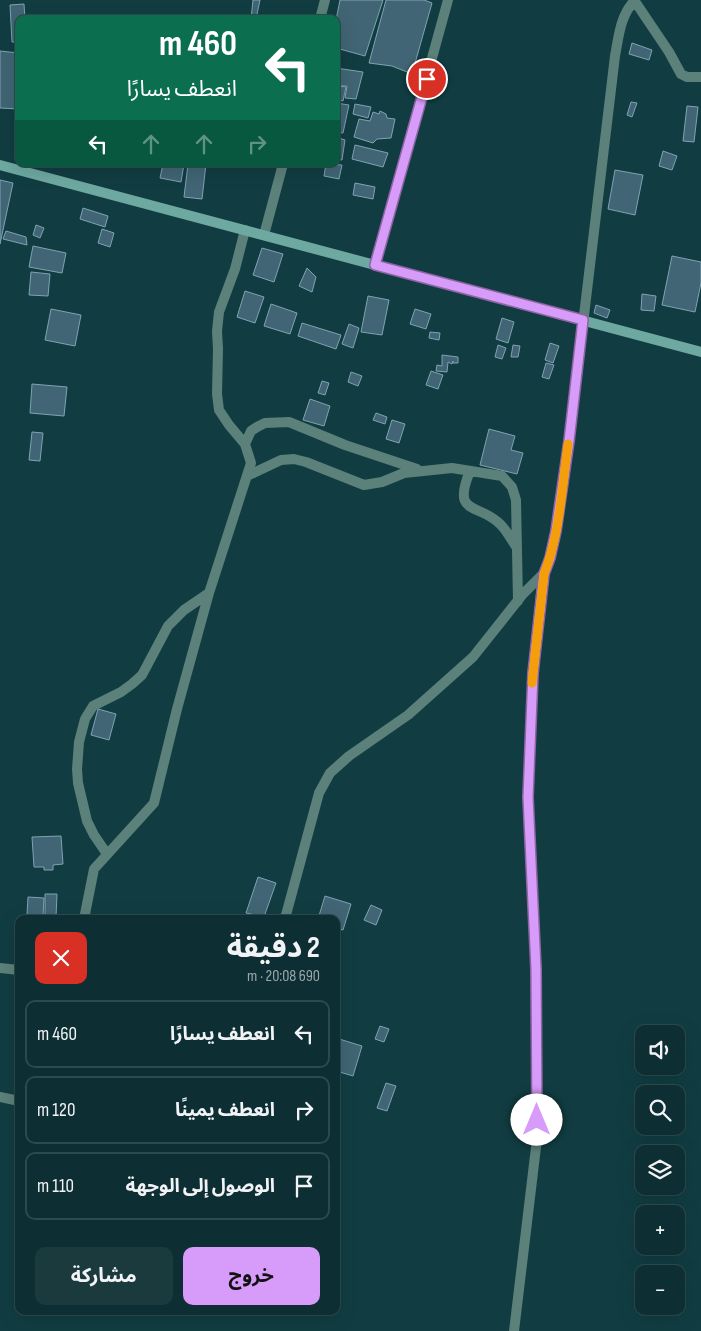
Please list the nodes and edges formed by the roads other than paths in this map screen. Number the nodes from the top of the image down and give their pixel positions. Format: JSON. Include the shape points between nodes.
{"nodes":[{"id":1,"x":325,"y":0,"type":"edge"},
{"id":2,"x":448,"y":0,"type":"edge"},
{"id":3,"x":634,"y":0,"type":"edge"},
{"id":4,"x":321,"y":15,"type":"edge"},
{"id":5,"x":701,"y":77,"type":"edge"},
{"id":6,"x":0,"y":164,"type":"edge"},
{"id":7,"x":282,"y":167,"type":"edge"},
{"id":8,"x":246,"y":230,"type":"junction"},
{"id":9,"x":264,"y":235,"type":"junction"},
{"id":10,"x":375,"y":265,"type":"junction"},
{"id":11,"x":583,"y":320,"type":"junction"},
{"id":12,"x":701,"y":352,"type":"edge"},
{"id":13,"x":245,"y":444,"type":"junction"},
{"id":14,"x":421,"y":471,"type":"junction"},
{"id":15,"x":470,"y":471,"type":"junction"},
{"id":16,"x":247,"y":476,"type":"junction"},
{"id":17,"x":517,"y":548,"type":"junction"},
{"id":18,"x":544,"y":574,"type":"junction"},
{"id":19,"x":209,"y":594,"type":"junction"},
{"id":20,"x":518,"y":601,"type":"junction"},
{"id":21,"x":107,"y":854,"type":"junction"},
{"id":22,"x":85,"y":915,"type":"edge"},
{"id":23,"x":286,"y":915,"type":"edge"},
{"id":24,"x":0,"y":968,"type":"edge"},
{"id":25,"x":15,"y":970,"type":"edge"},
{"id":26,"x":0,"y":1097,"type":"edge"},
{"id":27,"x":15,"y":1100,"type":"edge"},
{"id":28,"x":514,"y":1331,"type":"edge"}],
"edges":[{"from":1,"to":4,"type":"street"},
{"from":2,"to":10,"type":"street"},
{"from":3,"to":5,"type":"street","via":[[681,74]]},
{"from":3,"to":11,"type":"street","via":[[621,22]]},
{"from":6,"to":8,"type":"street"},
{"from":7,"to":9,"type":"street"},
{"from":8,"to":9,"type":"street"},
{"from":8,"to":13,"type":"street","via":[[219,312],[217,331],[219,410]]},
{"from":9,"to":10,"type":"street"},
{"from":10,"to":11,"type":"street"},
{"from":11,"to":12,"type":"street"},
{"from":11,"to":18,"type":"street","via":[[556,531]]},
{"from":13,"to":14,"type":"street","via":[[251,431],[257,427],[265,423],[289,422]]},
{"from":13,"to":16,"type":"street","via":[[251,463]]},
{"from":14,"to":15,"type":"street","via":[[452,468]]},
{"from":14,"to":16,"type":"street","via":[[404,472],[382,482],[364,485],[294,459],[281,460]]},
{"from":15,"to":17,"type":"street","via":[[464,501],[468,507],[501,525]]},
{"from":15,"to":17,"type":"street","via":[[502,476],[512,487],[516,500]]},
{"from":16,"to":19,"type":"street"},
{"from":17,"to":20,"type":"street"},
{"from":18,"to":20,"type":"street"},
{"from":18,"to":28,"type":"street","via":[[533,673],[528,797],[536,969],[537,1139]]},
{"from":19,"to":21,"type":"street","via":[[154,803]]},
{"from":19,"to":21,"type":"street","via":[[184,610],[168,626],[142,675],[121,692],[93,706],[85,719],[77,769],[78,783],[87,821]]},
{"from":20,"to":23,"type":"street","via":[[473,657],[408,715],[330,773],[319,793]]},
{"from":21,"to":22,"type":"street","via":[[94,869]]},
{"from":24,"to":25,"type":"street"},
{"from":26,"to":27,"type":"street"}]}
